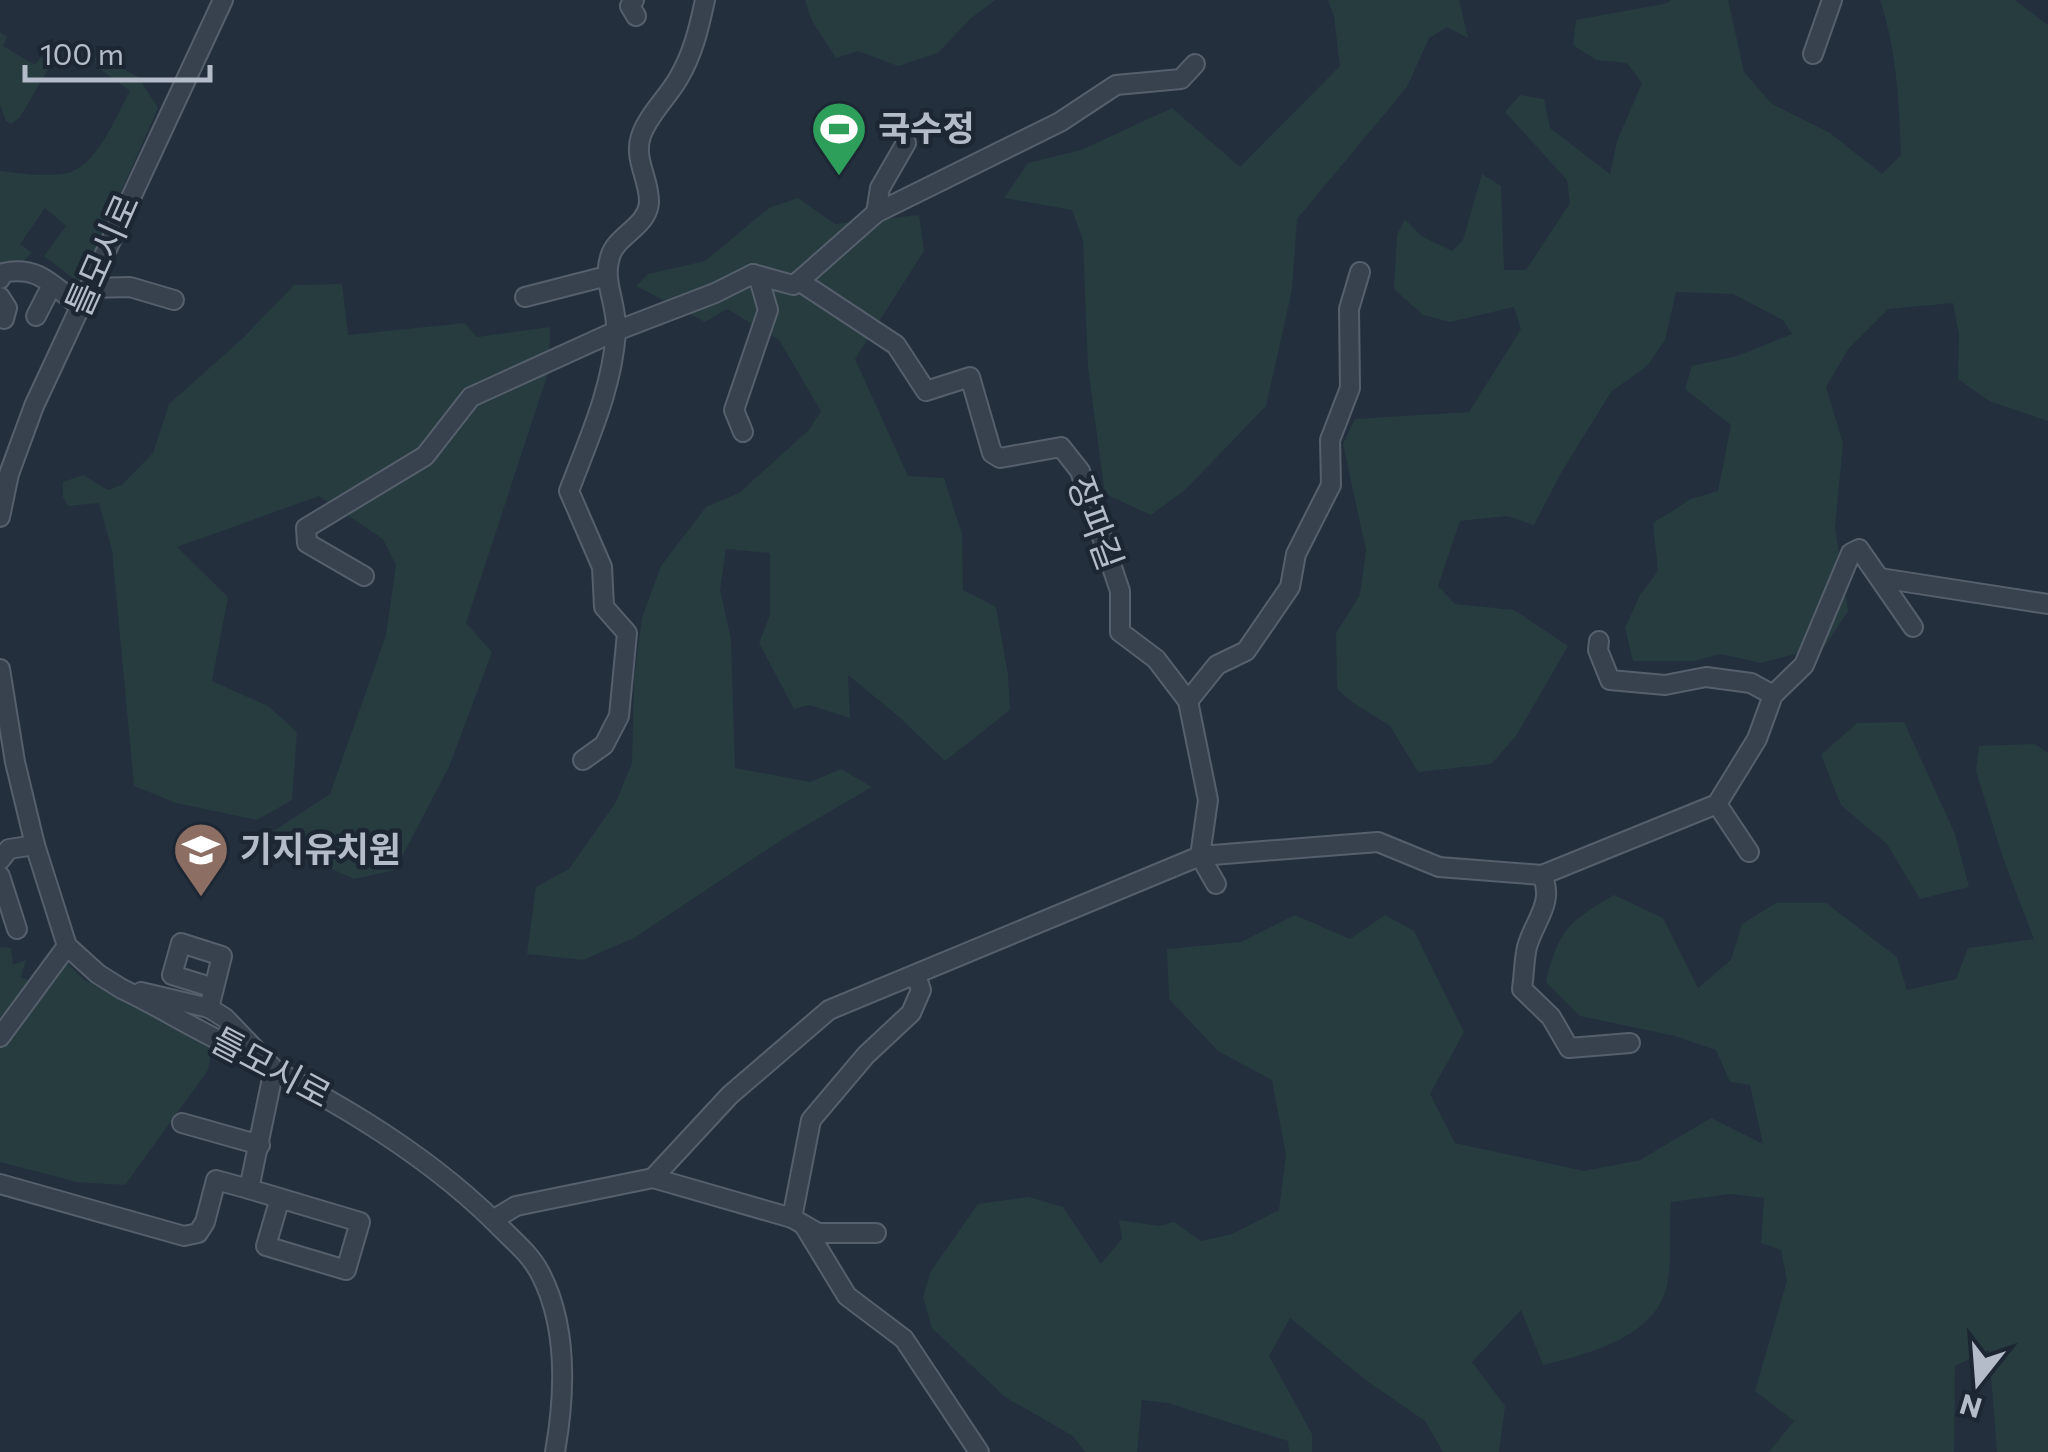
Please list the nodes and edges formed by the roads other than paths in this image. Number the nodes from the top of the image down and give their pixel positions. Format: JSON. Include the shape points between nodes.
{"nodes":[{"id":1,"x":223,"y":0,"type":"edge"},
{"id":2,"x":705,"y":0,"type":"edge"},
{"id":3,"x":1832,"y":0,"type":"edge"},
{"id":4,"x":1812,"y":54,"type":"dead end"},
{"id":5,"x":1195,"y":64,"type":"dead end"},
{"id":6,"x":906,"y":143,"type":"dead end"},
{"id":7,"x":876,"y":214,"type":"junction"},
{"id":8,"x":1360,"y":272,"type":"dead end"},
{"id":9,"x":753,"y":274,"type":"junction"},
{"id":10,"x":0,"y":279,"type":"edge"},
{"id":11,"x":608,"y":280,"type":"junction"},
{"id":12,"x":799,"y":281,"type":"junction"},
{"id":13,"x":52,"y":285,"type":"junction"},
{"id":14,"x":90,"y":288,"type":"junction"},
{"id":15,"x":0,"y":297,"type":"edge"},
{"id":16,"x":525,"y":297,"type":"dead end"},
{"id":17,"x":174,"y":300,"type":"dead end"},
{"id":18,"x":80,"y":307,"type":"junction"},
{"id":19,"x":36,"y":316,"type":"dead end"},
{"id":20,"x":4,"y":319,"type":"dead end"},
{"id":21,"x":616,"y":330,"type":"junction"},
{"id":22,"x":744,"y":432,"type":"dead end"},
{"id":23,"x":0,"y":515,"type":"edge"},
{"id":24,"x":364,"y":576,"type":"dead end"},
{"id":25,"x":1880,"y":578,"type":"junction"},
{"id":26,"x":2048,"y":604,"type":"edge"},
{"id":27,"x":1913,"y":627,"type":"dead end"},
{"id":28,"x":1598,"y":640,"type":"dead end"},
{"id":29,"x":0,"y":669,"type":"edge"},
{"id":30,"x":0,"y":679,"type":"edge"},
{"id":31,"x":1772,"y":695,"type":"junction"},
{"id":32,"x":1188,"y":701,"type":"junction"},
{"id":33,"x":584,"y":760,"type":"dead end"},
{"id":34,"x":1716,"y":804,"type":"junction"},
{"id":35,"x":36,"y":844,"type":"junction"},
{"id":36,"x":1749,"y":852,"type":"dead end"},
{"id":37,"x":1200,"y":856,"type":"junction"},
{"id":38,"x":0,"y":860,"type":"edge"},
{"id":39,"x":1542,"y":875,"type":"junction"},
{"id":40,"x":0,"y":876,"type":"edge"},
{"id":41,"x":1216,"y":884,"type":"dead end"},
{"id":42,"x":17,"y":929,"type":"dead end"},
{"id":43,"x":67,"y":946,"type":"junction"},
{"id":44,"x":916,"y":975,"type":"junction"},
{"id":45,"x":214,"y":988,"type":"dead end"},
{"id":46,"x":122,"y":989,"type":"junction"},
{"id":47,"x":209,"y":1008,"type":"junction"},
{"id":48,"x":0,"y":1037,"type":"edge"},
{"id":49,"x":1630,"y":1043,"type":"dead end"},
{"id":50,"x":274,"y":1069,"type":"junction"},
{"id":51,"x":182,"y":1123,"type":"dead end"},
{"id":52,"x":260,"y":1145,"type":"junction"},
{"id":53,"x":653,"y":1178,"type":"junction"},
{"id":54,"x":0,"y":1184,"type":"edge"},
{"id":55,"x":249,"y":1189,"type":"junction"},
{"id":56,"x":280,"y":1198,"type":"junction"},
{"id":57,"x":493,"y":1220,"type":"junction"},
{"id":58,"x":799,"y":1222,"type":"junction"},
{"id":59,"x":876,"y":1233,"type":"dead end"},
{"id":60,"x":555,"y":1452,"type":"edge"},
{"id":61,"x":978,"y":1452,"type":"edge"}],
"edges":[{"from":1,"to":14,"type":"street","name":"틀모시로"},
{"from":2,"to":11,"type":"street","via":[[695,45],[642,132],[638,150],[649,201],[645,216],[610,254]]},
{"from":3,"to":4,"type":"street"},
{"from":5,"to":7,"type":"street","via":[[1181,79],[1116,86],[1060,122]]},
{"from":6,"to":7,"type":"street","via":[[880,188]]},
{"from":7,"to":12,"type":"street"},
{"from":8,"to":32,"type":"street","via":[[1350,309],[1350,388],[1330,440],[1331,485],[1296,554],[1290,587],[1246,651],[1217,666]]},
{"from":9,"to":12,"type":"street","name":"장파길"},
{"from":9,"to":21,"type":"street"},
{"from":9,"to":22,"type":"street","via":[[768,310],[734,410]]},
{"from":10,"to":13,"type":"street","via":[[23,269]]},
{"from":11,"to":16,"type":"street"},
{"from":11,"to":21,"type":"street"},
{"from":12,"to":32,"type":"street","name":"장파길","via":[[896,345],[926,391],[970,377],[992,453],[1000,458],[1061,447],[1080,470],[1120,591],[1120,632],[1156,659]]},
{"from":13,"to":18,"type":"street"},
{"from":13,"to":19,"type":"street"},
{"from":14,"to":17,"type":"street","via":[[130,288]]},
{"from":14,"to":18,"type":"street","name":"틀모시로"},
{"from":15,"to":20,"type":"street"},
{"from":18,"to":23,"type":"street","name":"틀모시로","via":[[34,406]]},
{"from":21,"to":24,"type":"street","via":[[471,396],[425,456],[306,528],[308,543]]},
{"from":21,"to":33,"type":"street","via":[[610,387],[569,491],[602,566],[604,607],[627,633],[619,716],[604,745]]},
{"from":25,"to":26,"type":"street"},
{"from":25,"to":27,"type":"street"},
{"from":25,"to":31,"type":"street","via":[[1859,549],[1850,553],[1804,665]]},
{"from":28,"to":31,"type":"street","via":[[1610,680],[1664,685],[1706,677],[1750,683]]},
{"from":29,"to":30,"type":"street"},
{"from":30,"to":35,"type":"street"},
{"from":31,"to":34,"type":"street","via":[[1757,739]]},
{"from":32,"to":37,"type":"street","via":[[1208,800]]},
{"from":34,"to":36,"type":"street"},
{"from":34,"to":39,"type":"street"},
{"from":35,"to":38,"type":"street","via":[[9,849]]},
{"from":35,"to":43,"type":"street"},
{"from":37,"to":39,"type":"street","via":[[1378,842],[1439,867]]},
{"from":37,"to":41,"type":"street"},
{"from":37,"to":44,"type":"street"},
{"from":39,"to":49,"type":"street","via":[[1546,906],[1527,945],[1522,989],[1551,1017],[1569,1048]]},
{"from":40,"to":42,"type":"street"},
{"from":43,"to":46,"type":"street","name":"틀모시로"},
{"from":43,"to":48,"type":"street"},
{"from":44,"to":53,"type":"street","via":[[828,1010],[730,1095]]},
{"from":44,"to":58,"type":"street","via":[[922,990],[912,1013],[811,1120]]},
{"from":45,"to":47,"type":"street"},
{"from":46,"to":47,"type":"street"},
{"from":46,"to":50,"type":"street","name":"틀모시로"},
{"from":47,"to":50,"type":"street"},
{"from":50,"to":52,"type":"street"},
{"from":50,"to":57,"type":"street","name":"틀모시로","via":[[358,1115]]},
{"from":51,"to":52,"type":"street"},
{"from":52,"to":55,"type":"street"},
{"from":53,"to":57,"type":"street","via":[[516,1206]]},
{"from":53,"to":58,"type":"street"},
{"from":54,"to":55,"type":"street","via":[[184,1236],[198,1233],[205,1222],[216,1180]]},
{"from":55,"to":56,"type":"street"},
{"from":56,"to":56,"type":"street","via":[[360,1222],[346,1270],[266,1246]]},
{"from":57,"to":60,"type":"street","name":"틀모시로","via":[[531,1258],[554,1312],[562,1382]]},
{"from":58,"to":59,"type":"street","via":[[818,1234]]},
{"from":58,"to":61,"type":"street","via":[[847,1296],[904,1339]]}]}
